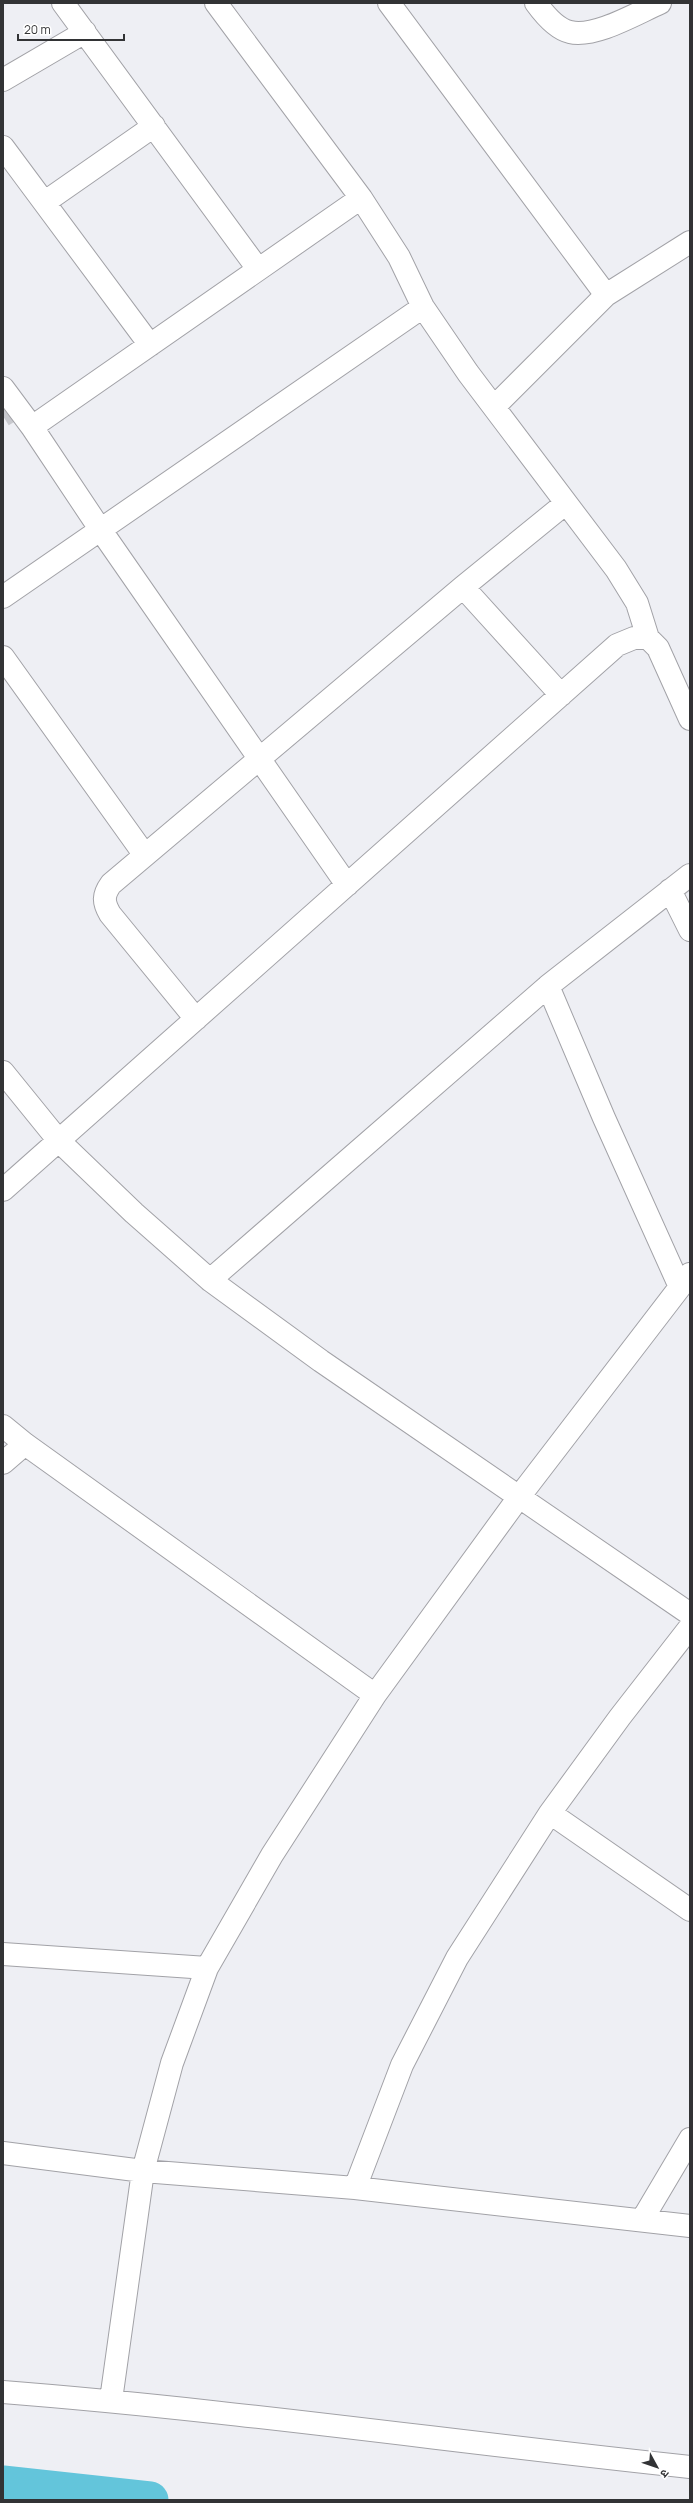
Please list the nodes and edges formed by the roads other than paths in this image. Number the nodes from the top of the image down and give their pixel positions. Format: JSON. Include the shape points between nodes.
{"nodes":[{"id":1,"x":62,"y":3,"type":"edge"},
{"id":2,"x":216,"y":3,"type":"edge"},
{"id":3,"x":390,"y":3,"type":"edge"},
{"id":4,"x":536,"y":3,"type":"edge"},
{"id":5,"x":660,"y":3,"type":"edge"},
{"id":6,"x":85,"y":32,"type":"junction"},
{"id":7,"x":3,"y":80,"type":"edge"},
{"id":8,"x":154,"y":126,"type":"junction"},
{"id":9,"x":3,"y":147,"type":"edge"},
{"id":10,"x":361,"y":198,"type":"junction"},
{"id":11,"x":45,"y":202,"type":"junction"},
{"id":12,"x":690,"y":242,"type":"edge"},
{"id":13,"x":258,"y":269,"type":"junction"},
{"id":14,"x":606,"y":295,"type":"junction"},
{"id":15,"x":423,"y":307,"type":"junction"},
{"id":16,"x":150,"y":345,"type":"junction"},
{"id":17,"x":3,"y":388,"type":"edge"},
{"id":18,"x":494,"y":407,"type":"junction"},
{"id":19,"x":32,"y":427,"type":"junction"},
{"id":20,"x":566,"y":503,"type":"junction"},
{"id":21,"x":100,"y":529,"type":"junction"},
{"id":22,"x":463,"y":586,"type":"junction"},
{"id":23,"x":3,"y":597,"type":"edge"},
{"id":24,"x":648,"y":638,"type":"junction"},
{"id":25,"x":3,"y":656,"type":"edge"},
{"id":26,"x":561,"y":695,"type":"junction"},
{"id":27,"x":690,"y":719,"type":"edge"},
{"id":28,"x":261,"y":758,"type":"junction"},
{"id":29,"x":144,"y":854,"type":"junction"},
{"id":30,"x":690,"y":875,"type":"edge"},
{"id":31,"x":347,"y":885,"type":"junction"},
{"id":32,"x":670,"y":890,"type":"junction"},
{"id":33,"x":690,"y":930,"type":"edge"},
{"id":34,"x":548,"y":986,"type":"junction"},
{"id":35,"x":196,"y":1019,"type":"junction"},
{"id":36,"x":3,"y":1072,"type":"edge"},
{"id":37,"x":59,"y":1141,"type":"junction"},
{"id":38,"x":3,"y":1190,"type":"edge"},
{"id":39,"x":210,"y":1280,"type":"junction"},
{"id":40,"x":685,"y":1281,"type":"edge"},
{"id":41,"x":3,"y":1426,"type":"edge"},
{"id":42,"x":24,"y":1444,"type":"junction"},
{"id":43,"x":3,"y":1463,"type":"edge"},
{"id":44,"x":519,"y":1497,"type":"junction"},
{"id":45,"x":690,"y":1614,"type":"edge"},
{"id":46,"x":690,"y":1626,"type":"edge"},
{"id":47,"x":375,"y":1695,"type":"junction"},
{"id":48,"x":550,"y":1813,"type":"junction"},
{"id":49,"x":690,"y":1910,"type":"edge"},
{"id":50,"x":3,"y":1954,"type":"edge"},
{"id":51,"x":207,"y":1968,"type":"junction"},
{"id":52,"x":690,"y":2139,"type":"edge"},
{"id":53,"x":3,"y":2153,"type":"edge"},
{"id":54,"x":143,"y":2171,"type":"junction"},
{"id":55,"x":355,"y":2188,"type":"junction"},
{"id":56,"x":642,"y":2220,"type":"junction"},
{"id":57,"x":690,"y":2226,"type":"edge"},
{"id":58,"x":3,"y":2392,"type":"edge"},
{"id":59,"x":111,"y":2400,"type":"junction"},
{"id":60,"x":690,"y":2467,"type":"edge"}],
"edges":[{"from":1,"to":6,"type":"street"},
{"from":2,"to":10,"type":"street"},
{"from":3,"to":14,"type":"street"},
{"from":4,"to":5,"type":"street","via":[[547,18],[570,32],[595,31]]},
{"from":6,"to":7,"type":"street"},
{"from":6,"to":8,"type":"street"},
{"from":8,"to":11,"type":"street"},
{"from":8,"to":13,"type":"street"},
{"from":9,"to":11,"type":"street"},
{"from":10,"to":13,"type":"street"},
{"from":10,"to":15,"type":"street","via":[[399,257]]},
{"from":11,"to":16,"type":"street"},
{"from":12,"to":14,"type":"street"},
{"from":13,"to":16,"type":"street"},
{"from":14,"to":18,"type":"street"},
{"from":15,"to":18,"type":"street"},
{"from":15,"to":21,"type":"street"},
{"from":16,"to":19,"type":"street"},
{"from":17,"to":19,"type":"street"},
{"from":18,"to":20,"type":"street"},
{"from":19,"to":21,"type":"street"},
{"from":20,"to":22,"type":"street"},
{"from":20,"to":24,"type":"street","via":[[616,569],[637,603]]},
{"from":21,"to":23,"type":"street"},
{"from":21,"to":28,"type":"street"},
{"from":22,"to":26,"type":"street"},
{"from":22,"to":28,"type":"street"},
{"from":24,"to":26,"type":"street","via":[[634,638],[617,645]]},
{"from":24,"to":27,"type":"street","via":[[658,648]]},
{"from":25,"to":29,"type":"street"},
{"from":26,"to":31,"type":"street"},
{"from":28,"to":29,"type":"street"},
{"from":28,"to":31,"type":"street"},
{"from":29,"to":35,"type":"street","via":[[111,884],[104,894],[104,904]]},
{"from":30,"to":32,"type":"street"},
{"from":31,"to":35,"type":"street"},
{"from":32,"to":33,"type":"street"},
{"from":32,"to":34,"type":"street"},
{"from":34,"to":39,"type":"street"},
{"from":34,"to":40,"type":"street","via":[[604,1118]]},
{"from":35,"to":37,"type":"street"},
{"from":36,"to":37,"type":"street"},
{"from":37,"to":38,"type":"street"},
{"from":37,"to":39,"type":"street","via":[[134,1213]]},
{"from":39,"to":44,"type":"street","via":[[321,1361]]},
{"from":40,"to":44,"type":"street"},
{"from":41,"to":42,"type":"street"},
{"from":42,"to":43,"type":"street"},
{"from":42,"to":47,"type":"street"},
{"from":44,"to":45,"type":"street"},
{"from":44,"to":47,"type":"street"},
{"from":46,"to":48,"type":"street"},
{"from":47,"to":51,"type":"street","via":[[272,1855]]},
{"from":48,"to":49,"type":"street"},
{"from":48,"to":55,"type":"street","via":[[453,1965],[402,2065]]},
{"from":50,"to":51,"type":"street"},
{"from":51,"to":54,"type":"street","via":[[172,2063]]},
{"from":52,"to":56,"type":"street"},
{"from":53,"to":54,"type":"street"},
{"from":54,"to":55,"type":"street"},
{"from":54,"to":59,"type":"street"},
{"from":55,"to":56,"type":"street"},
{"from":56,"to":57,"type":"street"},
{"from":58,"to":59,"type":"street"},
{"from":59,"to":60,"type":"street","via":[[498,2447]]}]}
